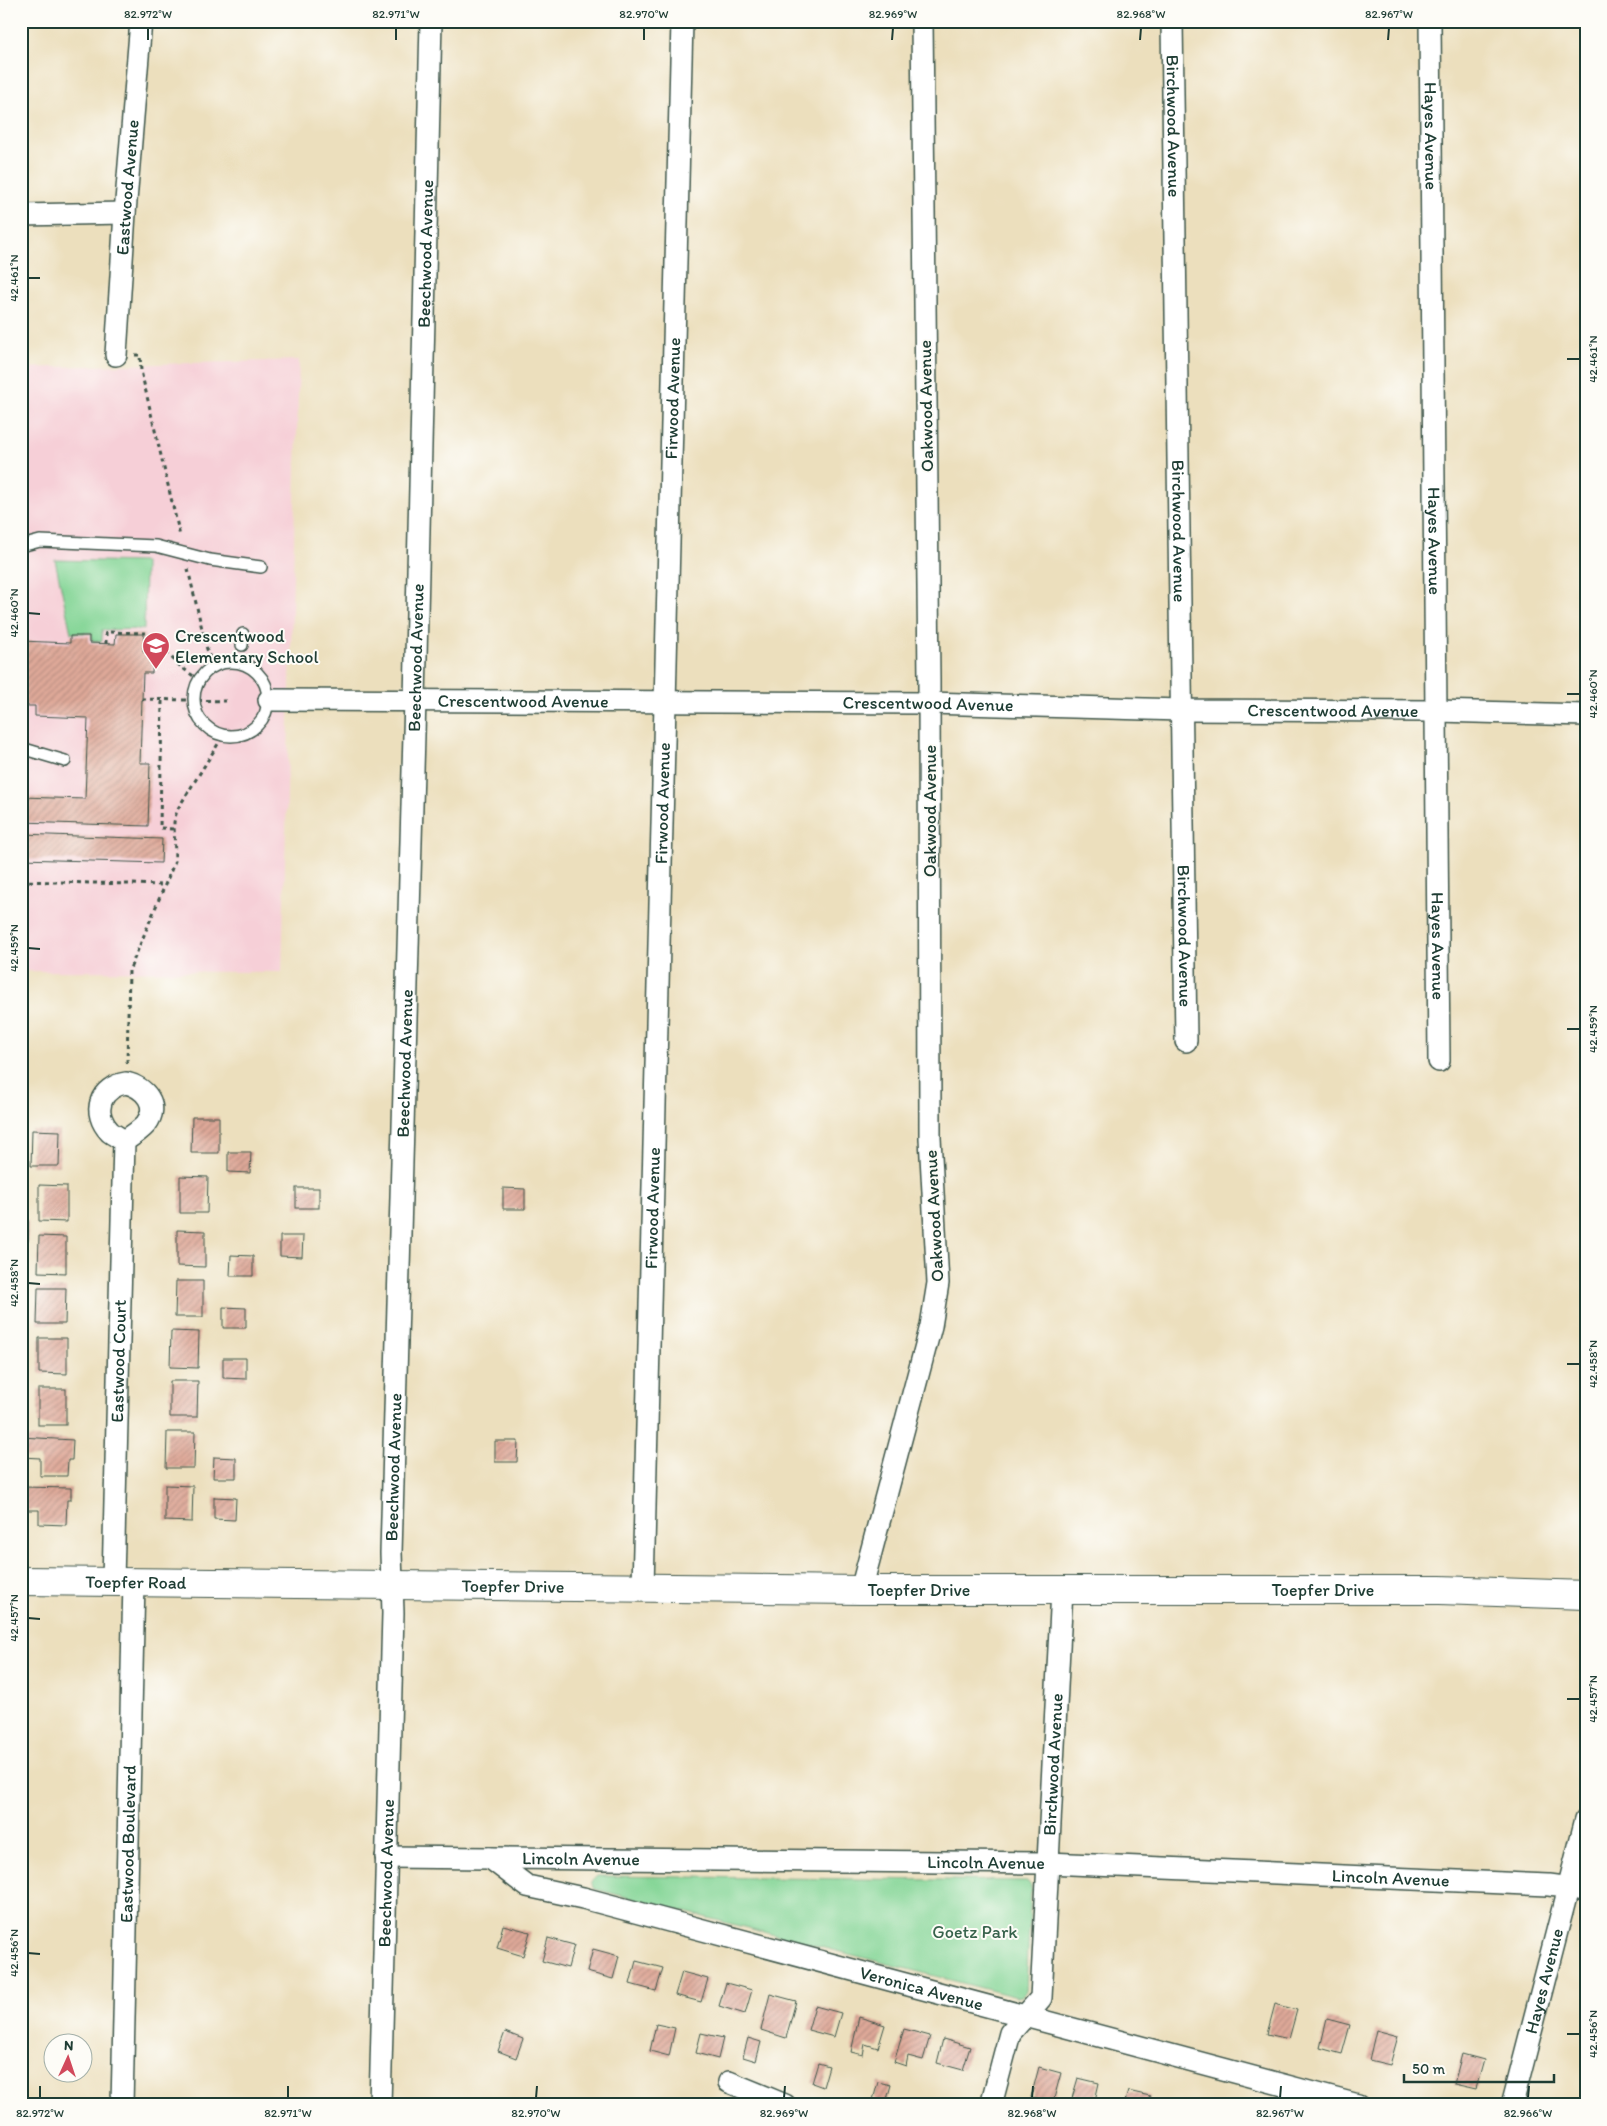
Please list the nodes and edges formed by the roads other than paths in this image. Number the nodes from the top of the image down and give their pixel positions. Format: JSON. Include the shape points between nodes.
{"nodes":[{"id":1,"x":141,"y":21,"type":"edge"},
{"id":2,"x":431,"y":21,"type":"edge"},
{"id":3,"x":682,"y":21,"type":"edge"},
{"id":4,"x":922,"y":21,"type":"edge"},
{"id":5,"x":1172,"y":21,"type":"edge"},
{"id":6,"x":1430,"y":21,"type":"edge"},
{"id":7,"x":125,"y":213,"type":"junction"},
{"id":8,"x":21,"y":215,"type":"edge"},
{"id":9,"x":116,"y":355,"type":"road end"},
{"id":10,"x":21,"y":546,"type":"edge"},
{"id":11,"x":261,"y":568,"type":"dead end"},
{"id":12,"x":416,"y":699,"type":"junction"},
{"id":13,"x":268,"y":700,"type":"junction"},
{"id":14,"x":665,"y":703,"type":"junction"},
{"id":15,"x":929,"y":703,"type":"junction"},
{"id":16,"x":1181,"y":710,"type":"junction"},
{"id":17,"x":1437,"y":711,"type":"junction"},
{"id":18,"x":1586,"y":715,"type":"edge"},
{"id":19,"x":21,"y":748,"type":"edge"},
{"id":20,"x":65,"y":761,"type":"dead end"},
{"id":21,"x":1186,"y":1042,"type":"dead end"},
{"id":22,"x":1439,"y":1062,"type":"dead end"},
{"id":23,"x":124,"y":1141,"type":"dead end"},
{"id":24,"x":21,"y":1581,"type":"edge"},
{"id":25,"x":124,"y":1582,"type":"junction"},
{"id":26,"x":251,"y":1585,"type":"joint"},
{"id":27,"x":392,"y":1586,"type":"junction"},
{"id":28,"x":643,"y":1587,"type":"junction"},
{"id":29,"x":861,"y":1590,"type":"junction"},
{"id":30,"x":1062,"y":1590,"type":"junction"},
{"id":31,"x":1586,"y":1594,"type":"edge"},
{"id":32,"x":1586,"y":1819,"type":"edge"},
{"id":33,"x":386,"y":1857,"type":"junction"},
{"id":34,"x":490,"y":1858,"type":"junction"},
{"id":35,"x":1048,"y":1863,"type":"junction"},
{"id":36,"x":1577,"y":1889,"type":"edge"},
{"id":37,"x":1024,"y":2016,"type":"junction"},
{"id":38,"x":728,"y":2082,"type":"dead end"},
{"id":39,"x":122,"y":2105,"type":"edge"},
{"id":40,"x":380,"y":2105,"type":"edge"},
{"id":41,"x":785,"y":2105,"type":"edge"},
{"id":42,"x":991,"y":2105,"type":"edge"},
{"id":43,"x":1358,"y":2105,"type":"edge"},
{"id":44,"x":1512,"y":2105,"type":"edge"}],
"edges":[{"from":1,"to":7,"type":"street","name":"Eastwood Avenue"},
{"from":2,"to":12,"type":"street","name":"Beechwood Avenue"},
{"from":3,"to":14,"type":"street","name":"Firwood Avenue"},
{"from":4,"to":15,"type":"street","name":"Oakwood Avenue"},
{"from":5,"to":16,"type":"street","name":"Birchwood Avenue"},
{"from":6,"to":17,"type":"street","name":"Hayes Avenue"},
{"from":7,"to":8,"type":"street"},
{"from":7,"to":9,"type":"street","name":"Eastwood Avenue"},
{"from":10,"to":11,"type":"lane","via":[[40,541],[156,546]]},
{"from":12,"to":13,"type":"street","name":"Crescentwood Avenue"},
{"from":12,"to":14,"type":"street","name":"Crescentwood Avenue"},
{"from":12,"to":27,"type":"street","name":"Beechwood Avenue"},
{"from":13,"to":13,"type":"lane","via":[[265,716],[254,729],[240,736],[223,736],[208,728],[198,716],[194,701],[200,680],[208,670],[223,663],[239,663],[254,670],[265,683]]},
{"from":14,"to":15,"type":"street","name":"Crescentwood Avenue"},
{"from":14,"to":28,"type":"street","name":"Firwood Avenue"},
{"from":15,"to":16,"type":"street","name":"Crescentwood Avenue"},
{"from":15,"to":29,"type":"street","name":"Oakwood Avenue","via":[[930,1138],[938,1283],[931,1326]]},
{"from":16,"to":17,"type":"street","name":"Crescentwood Avenue"},
{"from":16,"to":21,"type":"street","name":"Birchwood Avenue"},
{"from":17,"to":18,"type":"street","name":"Crescentwood Avenue"},
{"from":17,"to":22,"type":"street","name":"Hayes Avenue"},
{"from":19,"to":20,"type":"lane"},
{"from":23,"to":25,"type":"street","name":"Eastwood Court"},
{"from":24,"to":25,"type":"street","name":"Toepfer Road"},
{"from":25,"to":26,"type":"street","name":"Toepfer Road"},
{"from":25,"to":39,"type":"street","name":"Eastwood Boulevard"},
{"from":26,"to":27,"type":"street","name":"Toepfer Drive"},
{"from":27,"to":28,"type":"street","name":"Toepfer Drive"},
{"from":27,"to":33,"type":"street","name":"Beechwood Avenue"},
{"from":28,"to":29,"type":"street","name":"Toepfer Drive"},
{"from":29,"to":30,"type":"street","name":"Toepfer Drive"},
{"from":30,"to":31,"type":"street","name":"Toepfer Drive","via":[[1440,1590]]},
{"from":30,"to":35,"type":"street","name":"Birchwood Avenue"},
{"from":32,"to":36,"type":"street","name":"Hayes Avenue"},
{"from":33,"to":34,"type":"street","name":"Lincoln Avenue"},
{"from":33,"to":40,"type":"street","name":"Beechwood Avenue"},
{"from":34,"to":35,"type":"street","name":"Lincoln Avenue"},
{"from":34,"to":37,"type":"street","name":"Veronica Avenue","via":[[527,1886],[583,1898]]},
{"from":35,"to":36,"type":"street","name":"Lincoln Avenue"},
{"from":35,"to":37,"type":"street","name":"Birchwood Avenue","via":[[1041,1998]]},
{"from":36,"to":44,"type":"street","name":"Hayes Avenue"},
{"from":37,"to":42,"type":"street","name":"Birchwood Avenue","via":[[1010,2033]]},
{"from":37,"to":43,"type":"street","name":"Veronica Avenue"},
{"from":38,"to":41,"type":"street"}]}
